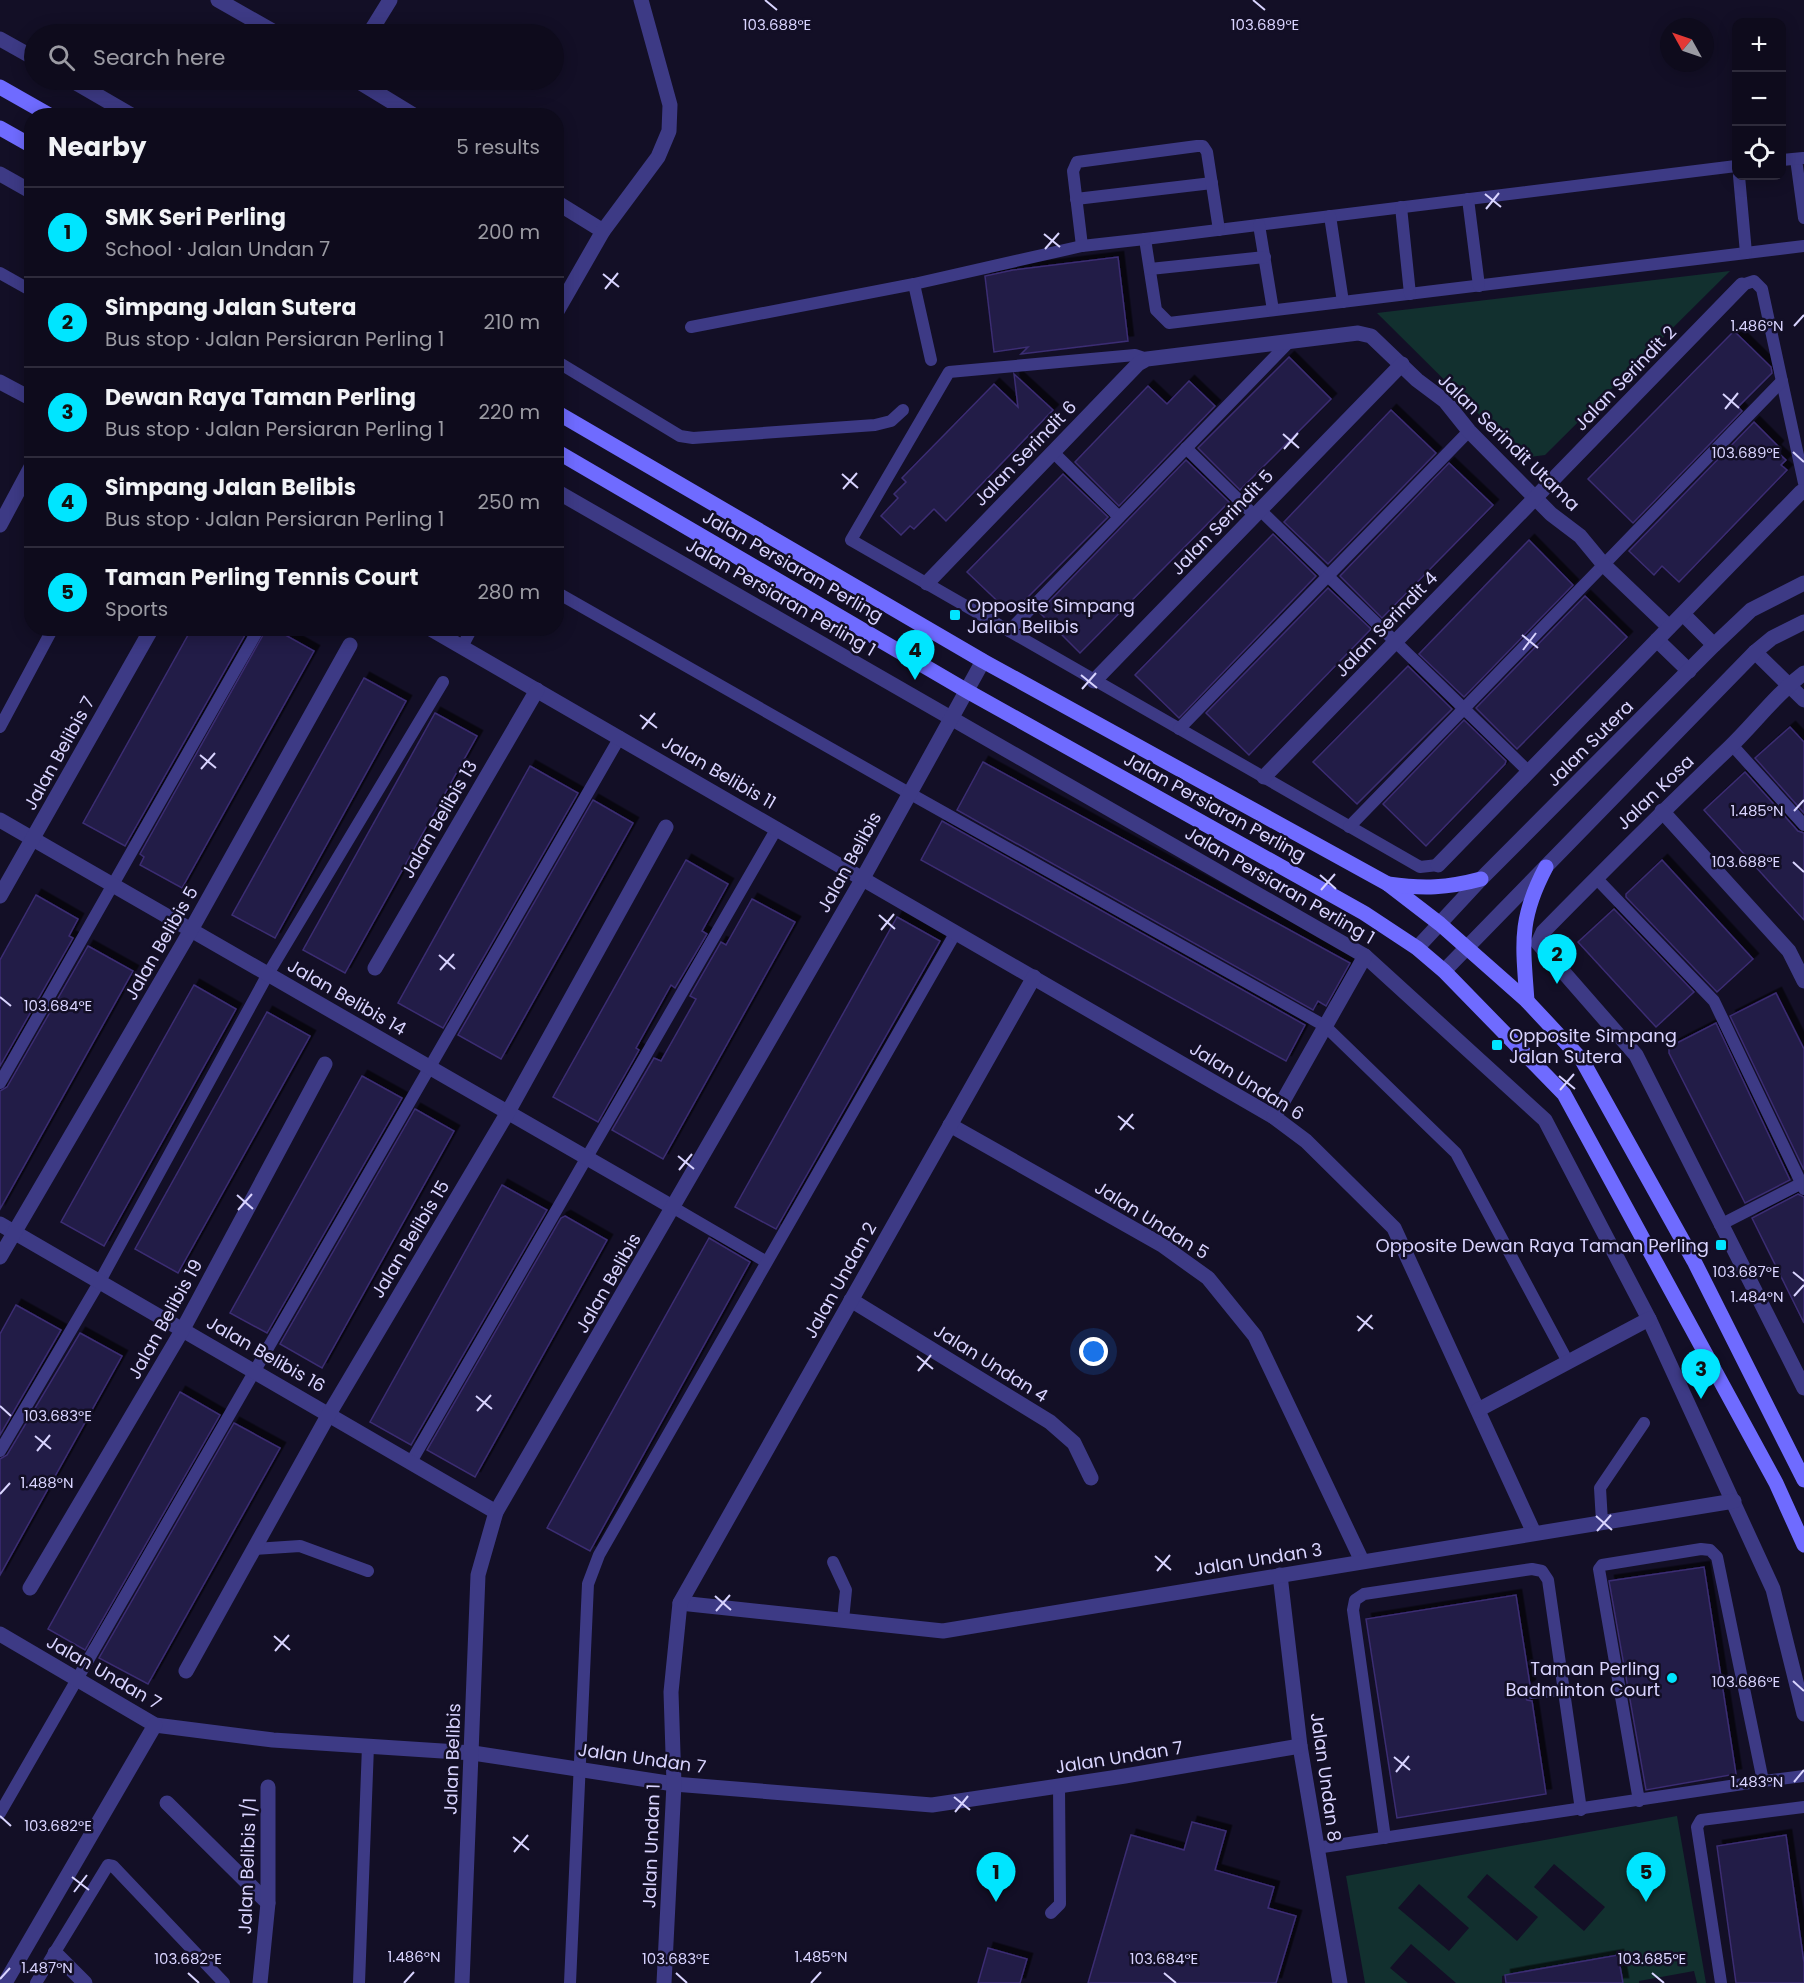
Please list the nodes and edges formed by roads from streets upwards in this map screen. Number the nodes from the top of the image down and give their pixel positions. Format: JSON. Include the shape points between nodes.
{"nodes":[{"id":1,"x":218,"y":0,"type":"edge"},
{"id":2,"x":390,"y":0,"type":"edge"},
{"id":3,"x":641,"y":0,"type":"edge"},
{"id":4,"x":260,"y":24,"type":"edge"},
{"id":5,"x":375,"y":24,"type":"edge"},
{"id":6,"x":0,"y":39,"type":"edge"},
{"id":7,"x":24,"y":52,"type":"edge"},
{"id":8,"x":0,"y":87,"type":"edge"},
{"id":9,"x":88,"y":90,"type":"edge"},
{"id":10,"x":372,"y":90,"type":"edge"},
{"id":11,"x":37,"y":108,"type":"edge"},
{"id":12,"x":119,"y":108,"type":"edge"},
{"id":13,"x":402,"y":108,"type":"edge"},
{"id":14,"x":0,"y":128,"type":"edge"},
{"id":15,"x":24,"y":142,"type":"edge"},
{"id":16,"x":0,"y":174,"type":"edge"},
{"id":17,"x":24,"y":188,"type":"edge"},
{"id":18,"x":564,"y":207,"type":"edge"},
{"id":19,"x":603,"y":231,"type":"junction"},
{"id":20,"x":1742,"y":285,"type":"road end"},
{"id":21,"x":564,"y":299,"type":"edge"},
{"id":22,"x":1152,"y":358,"type":"joint"},
{"id":23,"x":1402,"y":364,"type":"junction"},
{"id":24,"x":0,"y":382,"type":"edge"},
{"id":25,"x":24,"y":395,"type":"edge"},
{"id":26,"x":564,"y":417,"type":"edge"},
{"id":27,"x":564,"y":456,"type":"edge"},
{"id":28,"x":24,"y":480,"type":"edge"},
{"id":29,"x":1803,"y":488,"type":"edge"},
{"id":30,"x":564,"y":496,"type":"edge"},
{"id":31,"x":1536,"y":497,"type":"junction"},
{"id":32,"x":0,"y":525,"type":"edge"},
{"id":33,"x":927,"y":583,"type":"road end"},
{"id":34,"x":1804,"y":583,"type":"edge"},
{"id":35,"x":1683,"y":614,"type":"junction"},
{"id":36,"x":1804,"y":622,"type":"edge"},
{"id":37,"x":1670,"y":627,"type":"junction"},
{"id":38,"x":147,"y":636,"type":"edge"},
{"id":39,"x":443,"y":636,"type":"edge"},
{"id":40,"x":1658,"y":640,"type":"junction"},
{"id":41,"x":350,"y":645,"type":"dead end"},
{"id":42,"x":1714,"y":645,"type":"junction"},
{"id":43,"x":1755,"y":652,"type":"junction"},
{"id":44,"x":984,"y":661,"type":"junction"},
{"id":45,"x":1689,"y":671,"type":"junction"},
{"id":46,"x":1804,"y":673,"type":"edge"},
{"id":47,"x":1094,"y":681,"type":"road end"},
{"id":48,"x":1788,"y":685,"type":"junction"},
{"id":49,"x":537,"y":690,"type":"junction"},
{"id":50,"x":967,"y":690,"type":"junction"},
{"id":51,"x":1804,"y":700,"type":"edge"},
{"id":52,"x":954,"y":718,"type":"junction"},
{"id":53,"x":1264,"y":777,"type":"road end"},
{"id":54,"x":1662,"y":811,"type":"junction"},
{"id":55,"x":0,"y":820,"type":"edge"},
{"id":56,"x":666,"y":827,"type":"dead end"},
{"id":57,"x":33,"y":839,"type":"junction"},
{"id":58,"x":1438,"y":865,"type":"road end"},
{"id":59,"x":1546,"y":867,"type":"junction"},
{"id":60,"x":863,"y":878,"type":"junction"},
{"id":61,"x":1481,"y":879,"type":"junction"},
{"id":62,"x":1388,"y":884,"type":"junction"},
{"id":63,"x":0,"y":896,"type":"edge"},
{"id":64,"x":1440,"y":924,"type":"junction"},
{"id":65,"x":191,"y":930,"type":"junction"},
{"id":66,"x":1417,"y":948,"type":"junction"},
{"id":67,"x":1466,"y":948,"type":"junction"},
{"id":68,"x":1365,"y":956,"type":"junction"},
{"id":69,"x":375,"y":968,"type":"dead end"},
{"id":70,"x":1444,"y":971,"type":"junction"},
{"id":71,"x":1034,"y":977,"type":"junction"},
{"id":72,"x":1804,"y":981,"type":"edge"},
{"id":73,"x":1527,"y":1001,"type":"junction"},
{"id":74,"x":325,"y":1064,"type":"dead end"},
{"id":75,"x":508,"y":1112,"type":"junction"},
{"id":76,"x":1274,"y":1117,"type":"junction"},
{"id":77,"x":950,"y":1125,"type":"junction"},
{"id":78,"x":674,"y":1208,"type":"junction"},
{"id":79,"x":0,"y":1224,"type":"edge"},
{"id":80,"x":14,"y":1232,"type":"junction"},
{"id":81,"x":0,"y":1257,"type":"edge"},
{"id":82,"x":851,"y":1300,"type":"junction"},
{"id":83,"x":1648,"y":1319,"type":"junction"},
{"id":84,"x":183,"y":1329,"type":"junction"},
{"id":85,"x":1804,"y":1388,"type":"edge"},
{"id":86,"x":1478,"y":1410,"type":"junction"},
{"id":87,"x":329,"y":1414,"type":"junction"},
{"id":88,"x":1091,"y":1478,"type":"dead end"},
{"id":89,"x":1804,"y":1480,"type":"edge"},
{"id":90,"x":1734,"y":1501,"type":"junction"},
{"id":91,"x":496,"y":1512,"type":"junction"},
{"id":92,"x":1534,"y":1533,"type":"junction"},
{"id":93,"x":1804,"y":1545,"type":"edge"},
{"id":94,"x":1362,"y":1561,"type":"junction"},
{"id":95,"x":1280,"y":1575,"type":"junction"},
{"id":96,"x":30,"y":1588,"type":"dead end"},
{"id":97,"x":680,"y":1603,"type":"junction"},
{"id":98,"x":0,"y":1634,"type":"edge"},
{"id":99,"x":186,"y":1671,"type":"dead end"},
{"id":100,"x":1804,"y":1714,"type":"edge"},
{"id":101,"x":155,"y":1725,"type":"junction"},
{"id":102,"x":1300,"y":1746,"type":"junction"},
{"id":103,"x":473,"y":1753,"type":"junction"},
{"id":104,"x":674,"y":1784,"type":"junction"},
{"id":105,"x":268,"y":1787,"type":"dead end"},
{"id":106,"x":166,"y":1803,"type":"dead end"},
{"id":107,"x":268,"y":1903,"type":"junction"},
{"id":108,"x":55,"y":1953,"type":"road end"},
{"id":109,"x":5,"y":1983,"type":"edge"},
{"id":110,"x":85,"y":1983,"type":"edge"},
{"id":111,"x":260,"y":1983,"type":"edge"},
{"id":112,"x":462,"y":1983,"type":"edge"},
{"id":113,"x":664,"y":1983,"type":"edge"},
{"id":114,"x":1340,"y":1983,"type":"edge"}],
"edges":[{"from":1,"to":4,"type":"street"},
{"from":2,"to":5,"type":"street"},
{"from":3,"to":19,"type":"street","via":[[670,105],[669,131],[658,157]]},
{"from":6,"to":7,"type":"street"},
{"from":8,"to":11,"type":"main road"},
{"from":9,"to":12,"type":"street"},
{"from":10,"to":13,"type":"street"},
{"from":14,"to":15,"type":"main road"},
{"from":16,"to":17,"type":"street"},
{"from":18,"to":19,"type":"street"},
{"from":19,"to":21,"type":"street"},
{"from":20,"to":31,"type":"street","name":"Jalan Serindit 2"},
{"from":22,"to":23,"type":"street","name":"Jalan Serindit Utama","via":[[1358,333],[1371,336]]},
{"from":22,"to":33,"type":"street","name":"Jalan Serindit 6","via":[[1138,364]]},
{"from":23,"to":31,"type":"street","name":"Jalan Serindit Utama","via":[[1445,401],[1469,431]]},
{"from":23,"to":47,"type":"street","name":"Jalan Serindit 5"},
{"from":24,"to":25,"type":"street"},
{"from":26,"to":44,"type":"main road","name":"Jalan Persiaran Perling"},
{"from":27,"to":50,"type":"main road","name":"Jalan Persiaran Perling"},
{"from":28,"to":32,"type":"street"},
{"from":29,"to":35,"type":"street"},
{"from":30,"to":52,"type":"street","name":"Jalan Persiaran Perling 1"},
{"from":31,"to":37,"type":"street","name":"Jalan Serindit Utama"},
{"from":31,"to":53,"type":"street","name":"Jalan Serindit 4"},
{"from":34,"to":42,"type":"street","name":"Jalan Sutera","via":[[1751,610]]},
{"from":35,"to":37,"type":"street"},
{"from":35,"to":42,"type":"street"},
{"from":36,"to":43,"type":"street","via":[[1772,638]]},
{"from":37,"to":40,"type":"street"},
{"from":38,"to":57,"type":"street","name":"Jalan Belibis 7"},
{"from":39,"to":49,"type":"street","name":"Jalan Belibis 11"},
{"from":40,"to":45,"type":"street"},
{"from":40,"to":58,"type":"street"},
{"from":41,"to":65,"type":"street","name":"Jalan Belibis 5"},
{"from":42,"to":45,"type":"street","name":"Jalan Sutera"},
{"from":43,"to":48,"type":"street"},
{"from":43,"to":59,"type":"street"},
{"from":44,"to":50,"type":"street","name":"Jalan Belibis"},
{"from":44,"to":62,"type":"main road","name":"Jalan Persiaran Perling"},
{"from":45,"to":61,"type":"street","name":"Jalan Sutera"},
{"from":46,"to":48,"type":"street","name":"Jalan Kosa"},
{"from":48,"to":51,"type":"street"},
{"from":48,"to":54,"type":"street","name":"Jalan Kosa"},
{"from":49,"to":60,"type":"street","name":"Jalan Belibis 11"},
{"from":49,"to":69,"type":"street","name":"Jalan Belibis 13"},
{"from":50,"to":52,"type":"street","name":"Jalan Belibis"},
{"from":50,"to":66,"type":"main road","name":"Jalan Persiaran Perling","via":[[1364,913]]},
{"from":52,"to":60,"type":"street","name":"Jalan Belibis"},
{"from":52,"to":68,"type":"street","name":"Jalan Persiaran Perling 1"},
{"from":54,"to":72,"type":"street","via":[[1789,951]]},
{"from":54,"to":85,"type":"street","name":"Jalan Kosa","via":[[1543,932],[1538,943],[1636,1055]]},
{"from":55,"to":57,"type":"street","name":"Jalan Belibis 14"},
{"from":56,"to":75,"type":"street","name":"Jalan Belibis 15"},
{"from":57,"to":63,"type":"street","name":"Jalan Belibis 7"},
{"from":57,"to":65,"type":"street","name":"Jalan Belibis 14"},
{"from":59,"to":67,"type":"street"},
{"from":59,"to":73,"type":"main road","via":[[1531,896],[1524,928]]},
{"from":60,"to":71,"type":"street","name":"Jalan Undan 6"},
{"from":60,"to":78,"type":"street","name":"Jalan Belibis"},
{"from":61,"to":62,"type":"main road","via":[[1426,889]]},
{"from":61,"to":64,"type":"street","name":"Jalan Sutera"},
{"from":62,"to":64,"type":"main road","name":"Jalan Persiaran Perling"},
{"from":64,"to":66,"type":"street","name":"Jalan Sutera"},
{"from":64,"to":67,"type":"main road","name":"Jalan Persiaran Perling"},
{"from":65,"to":75,"type":"street","name":"Jalan Belibis 14"},
{"from":65,"to":80,"type":"street","name":"Jalan Belibis 5"},
{"from":66,"to":70,"type":"main road","name":"Jalan Persiaran Perling"},
{"from":67,"to":70,"type":"street"},
{"from":67,"to":73,"type":"main road","name":"Jalan Persiaran Perling"},
{"from":68,"to":76,"type":"street"},
{"from":68,"to":83,"type":"street","name":"Jalan Persiaran Perling 1","via":[[1545,1120]]},
{"from":70,"to":93,"type":"main road","name":"Jalan Persiaran Perling","via":[[1564,1094],[1776,1483]]},
{"from":71,"to":76,"type":"street","name":"Jalan Undan 6"},
{"from":71,"to":77,"type":"street","name":"Jalan Undan 2"},
{"from":73,"to":89,"type":"main road","name":"Jalan Persiaran Perling","via":[[1582,1060],[1607,1101],[1694,1261]]},
{"from":74,"to":84,"type":"street","name":"Jalan Belibis 19"},
{"from":75,"to":78,"type":"street","name":"Jalan Belibis 14"},
{"from":75,"to":87,"type":"street","name":"Jalan Belibis 15"},
{"from":76,"to":86,"type":"street","name":"Jalan Undan 6","via":[[1306,1141],[1394,1228]]},
{"from":77,"to":82,"type":"street","name":"Jalan Undan 2"},
{"from":77,"to":94,"type":"street","name":"Jalan Undan 5","via":[[1162,1245],[1208,1278],[1255,1336]]},
{"from":78,"to":91,"type":"street","name":"Jalan Belibis"},
{"from":79,"to":80,"type":"street","name":"Jalan Belibis 16"},
{"from":80,"to":81,"type":"street","name":"Jalan Belibis 5"},
{"from":80,"to":84,"type":"street","name":"Jalan Belibis 16"},
{"from":82,"to":88,"type":"street","name":"Jalan Undan 4","via":[[1050,1422],[1074,1443]]},
{"from":82,"to":97,"type":"street","name":"Jalan Undan 2"},
{"from":83,"to":86,"type":"street"},
{"from":83,"to":90,"type":"street","name":"Jalan Persiaran Perling 1"},
{"from":84,"to":87,"type":"street","name":"Jalan Belibis 16"},
{"from":84,"to":96,"type":"street","name":"Jalan Belibis 19"},
{"from":86,"to":92,"type":"street","name":"Jalan Undan 6"},
{"from":87,"to":91,"type":"street","name":"Jalan Belibis 16"},
{"from":87,"to":99,"type":"street","name":"Jalan Belibis 15"},
{"from":90,"to":92,"type":"street","name":"Jalan Undan 3"},
{"from":90,"to":100,"type":"street","name":"Jalan Persiaran Perling 1","via":[[1773,1589]]},
{"from":91,"to":103,"type":"street","name":"Jalan Belibis","via":[[478,1575]]},
{"from":92,"to":94,"type":"street","name":"Jalan Undan 3"},
{"from":94,"to":95,"type":"street","name":"Jalan Undan 3"},
{"from":95,"to":97,"type":"street","name":"Jalan Undan 3","via":[[943,1631]]},
{"from":95,"to":102,"type":"street","name":"Jalan Undan 8"},
{"from":97,"to":104,"type":"street","name":"Jalan Undan 1","via":[[671,1692]]},
{"from":98,"to":101,"type":"street","name":"Jalan Undan 7"},
{"from":101,"to":103,"type":"street","name":"Jalan Undan 7","via":[[273,1740]]},
{"from":101,"to":109,"type":"street"},
{"from":102,"to":104,"type":"street","name":"Jalan Undan 7","via":[[932,1805]]},
{"from":102,"to":114,"type":"street","name":"Jalan Undan 8"},
{"from":103,"to":104,"type":"street","name":"Jalan Undan 7"},
{"from":103,"to":112,"type":"street","name":"Jalan Belibis"},
{"from":104,"to":113,"type":"street","name":"Jalan Undan 1"},
{"from":105,"to":107,"type":"street","name":"Jalan Belibis 1/1"},
{"from":106,"to":107,"type":"street"},
{"from":107,"to":111,"type":"street","name":"Jalan Belibis 1/1"},
{"from":108,"to":110,"type":"street"}]}
